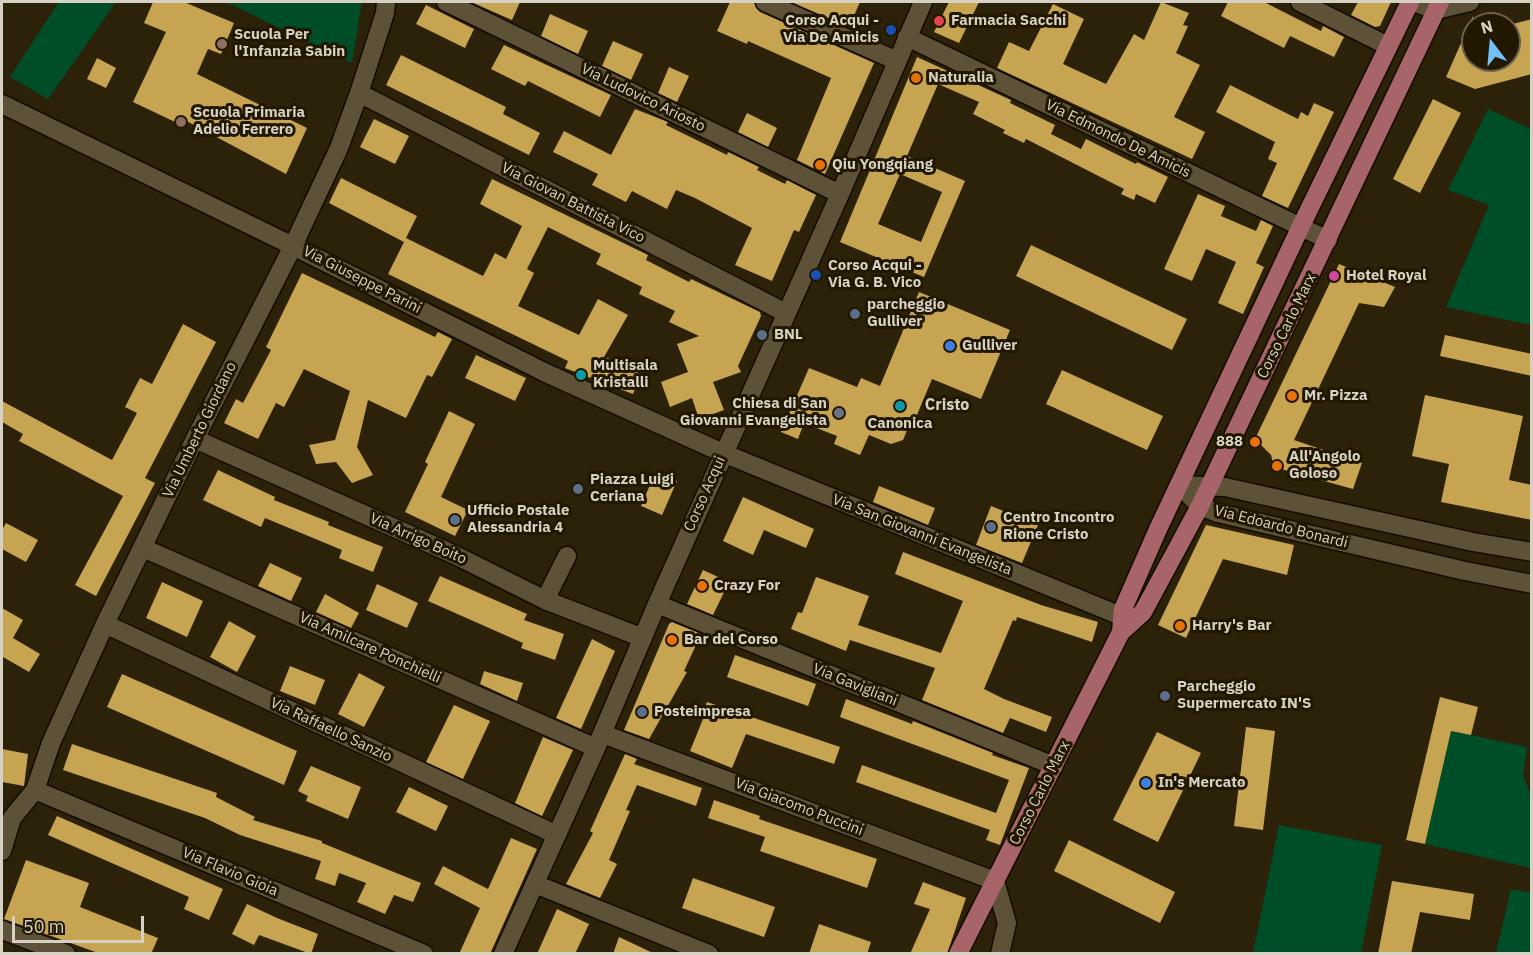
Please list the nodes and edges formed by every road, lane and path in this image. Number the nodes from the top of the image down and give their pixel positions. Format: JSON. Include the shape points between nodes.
{"nodes":[{"id":1,"x":386,"y":2,"type":"edge"},
{"id":2,"x":446,"y":2,"type":"edge"},
{"id":3,"x":765,"y":2,"type":"edge"},
{"id":4,"x":924,"y":2,"type":"edge"},
{"id":5,"x":1300,"y":2,"type":"edge"},
{"id":6,"x":1411,"y":2,"type":"edge"},
{"id":7,"x":1470,"y":2,"type":"edge"},
{"id":8,"x":1438,"y":6,"type":"edge"},
{"id":9,"x":907,"y":37,"type":"junction"},
{"id":10,"x":1389,"y":46,"type":"junction"},
{"id":11,"x":897,"y":61,"type":"junction"},
{"id":12,"x":359,"y":93,"type":"junction"},
{"id":13,"x":2,"y":104,"type":"edge"},
{"id":14,"x":840,"y":194,"type":"junction"},
{"id":15,"x":1301,"y":226,"type":"junction"},
{"id":16,"x":1328,"y":240,"type":"junction"},
{"id":17,"x":293,"y":246,"type":"junction"},
{"id":18,"x":786,"y":313,"type":"junction"},
{"id":19,"x":195,"y":439,"type":"junction"},
{"id":20,"x":723,"y":453,"type":"junction"},
{"id":21,"x":1179,"y":485,"type":"junction"},
{"id":22,"x":1210,"y":486,"type":"junction"},
{"id":23,"x":1200,"y":506,"type":"junction"},
{"id":24,"x":143,"y":548,"type":"junction"},
{"id":25,"x":1532,"y":552,"type":"edge"},
{"id":26,"x":567,"y":556,"type":"dead end"},
{"id":27,"x":1532,"y":584,"type":"edge"},
{"id":28,"x":545,"y":600,"type":"junction"},
{"id":29,"x":657,"y":604,"type":"junction"},
{"id":30,"x":105,"y":624,"type":"junction"},
{"id":31,"x":1121,"y":624,"type":"junction"},
{"id":32,"x":643,"y":638,"type":"junction"},
{"id":33,"x":600,"y":741,"type":"junction"},
{"id":34,"x":1054,"y":766,"type":"junction"},
{"id":35,"x":35,"y":790,"type":"junction"},
{"id":36,"x":557,"y":835,"type":"junction"},
{"id":37,"x":2,"y":851,"type":"edge"},
{"id":38,"x":995,"y":881,"type":"junction"},
{"id":39,"x":535,"y":884,"type":"junction"},
{"id":40,"x":2,"y":930,"type":"edge"},
{"id":41,"x":66,"y":954,"type":"edge"},
{"id":42,"x":424,"y":954,"type":"edge"},
{"id":43,"x":503,"y":954,"type":"edge"},
{"id":44,"x":708,"y":954,"type":"edge"},
{"id":45,"x":958,"y":954,"type":"edge"},
{"id":46,"x":1000,"y":954,"type":"edge"}],
"edges":[{"from":1,"to":12,"type":"street","name":"Via Umberto Giordano"},
{"from":2,"to":14,"type":"street","name":"Via Ludovico Ariosto"},
{"from":3,"to":11,"type":"street"},
{"from":4,"to":9,"type":"street","name":"Corso Acqui"},
{"from":5,"to":10,"type":"street"},
{"from":6,"to":8,"type":"street"},
{"from":6,"to":10,"type":"main road","name":"Corso Carlo Marx"},
{"from":7,"to":8,"type":"street"},
{"from":8,"to":16,"type":"main road","name":"Corso Carlo Marx"},
{"from":9,"to":11,"type":"street","name":"Corso Acqui"},
{"from":9,"to":15,"type":"street","name":"Via Edmondo De Amicis"},
{"from":10,"to":15,"type":"main road","name":"Corso Carlo Marx"},
{"from":11,"to":14,"type":"street","name":"Corso Acqui"},
{"from":12,"to":17,"type":"street","name":"Via Umberto Giordano","via":[[339,148]]},
{"from":12,"to":18,"type":"street","name":"Via Giovan Battista Vico"},
{"from":13,"to":17,"type":"street","name":"Via Giuseppe Parini"},
{"from":14,"to":18,"type":"street","name":"Corso Acqui"},
{"from":15,"to":16,"type":"street","name":"Via Edmondo De Amicis"},
{"from":15,"to":21,"type":"main road","name":"Corso Carlo Marx"},
{"from":16,"to":22,"type":"main road","name":"Corso Carlo Marx"},
{"from":17,"to":19,"type":"street","name":"Via Umberto Giordano"},
{"from":17,"to":20,"type":"street","name":"Via Giuseppe Parini","via":[[546,373]]},
{"from":18,"to":20,"type":"street","name":"Corso Acqui"},
{"from":19,"to":24,"type":"street","name":"Via Umberto Giordano"},
{"from":19,"to":28,"type":"street","name":"Via Arrigo Boito","via":[[455,555]]},
{"from":20,"to":29,"type":"street","name":"Corso Acqui"},
{"from":20,"to":31,"type":"street","name":"Via San Giovanni Evangelista"},
{"from":21,"to":22,"type":"street","name":"Via Edoardo Bonardi"},
{"from":21,"to":23,"type":"street","name":"Via Edoardo Bonardi"},
{"from":21,"to":31,"type":"main road","name":"Corso Carlo Marx"},
{"from":22,"to":23,"type":"main road","name":"Corso Carlo Marx"},
{"from":22,"to":25,"type":"street","name":"Via Edoardo Bonardi"},
{"from":23,"to":27,"type":"street","name":"Via Edoardo Bonardi"},
{"from":23,"to":31,"type":"main road","name":"Corso Carlo Marx","via":[[1143,612]]},
{"from":24,"to":30,"type":"street","name":"Via Umberto Giordano"},
{"from":24,"to":33,"type":"street","name":"Via Amilcare Ponchielli"},
{"from":26,"to":28,"type":"street"},
{"from":28,"to":32,"type":"street","name":"Via Arrigo Boito"},
{"from":29,"to":32,"type":"street","name":"Corso Acqui"},
{"from":29,"to":34,"type":"street","name":"Via Gavigliani"},
{"from":30,"to":35,"type":"street","name":"Via Umberto Giordano","via":[[51,743]]},
{"from":30,"to":36,"type":"street","name":"Via Raffaello Sanzio"},
{"from":31,"to":34,"type":"main road","name":"Corso Carlo Marx"},
{"from":32,"to":33,"type":"street","name":"Corso Acqui"},
{"from":33,"to":36,"type":"street","name":"Corso Acqui"},
{"from":33,"to":38,"type":"street","name":"Via Giacomo Puccini"},
{"from":34,"to":38,"type":"main road","name":"Corso Carlo Marx"},
{"from":35,"to":37,"type":"street","name":"Via Umberto Giordano","via":[[12,818]]},
{"from":35,"to":42,"type":"street","name":"Via Flavio Gioia"},
{"from":36,"to":39,"type":"street","name":"Corso Acqui"},
{"from":38,"to":45,"type":"main road","name":"Corso Carlo Marx"},
{"from":38,"to":46,"type":"street","via":[[1007,923]]},
{"from":39,"to":43,"type":"street","name":"Corso Acqui"},
{"from":39,"to":44,"type":"street"},
{"from":40,"to":41,"type":"street"}]}
